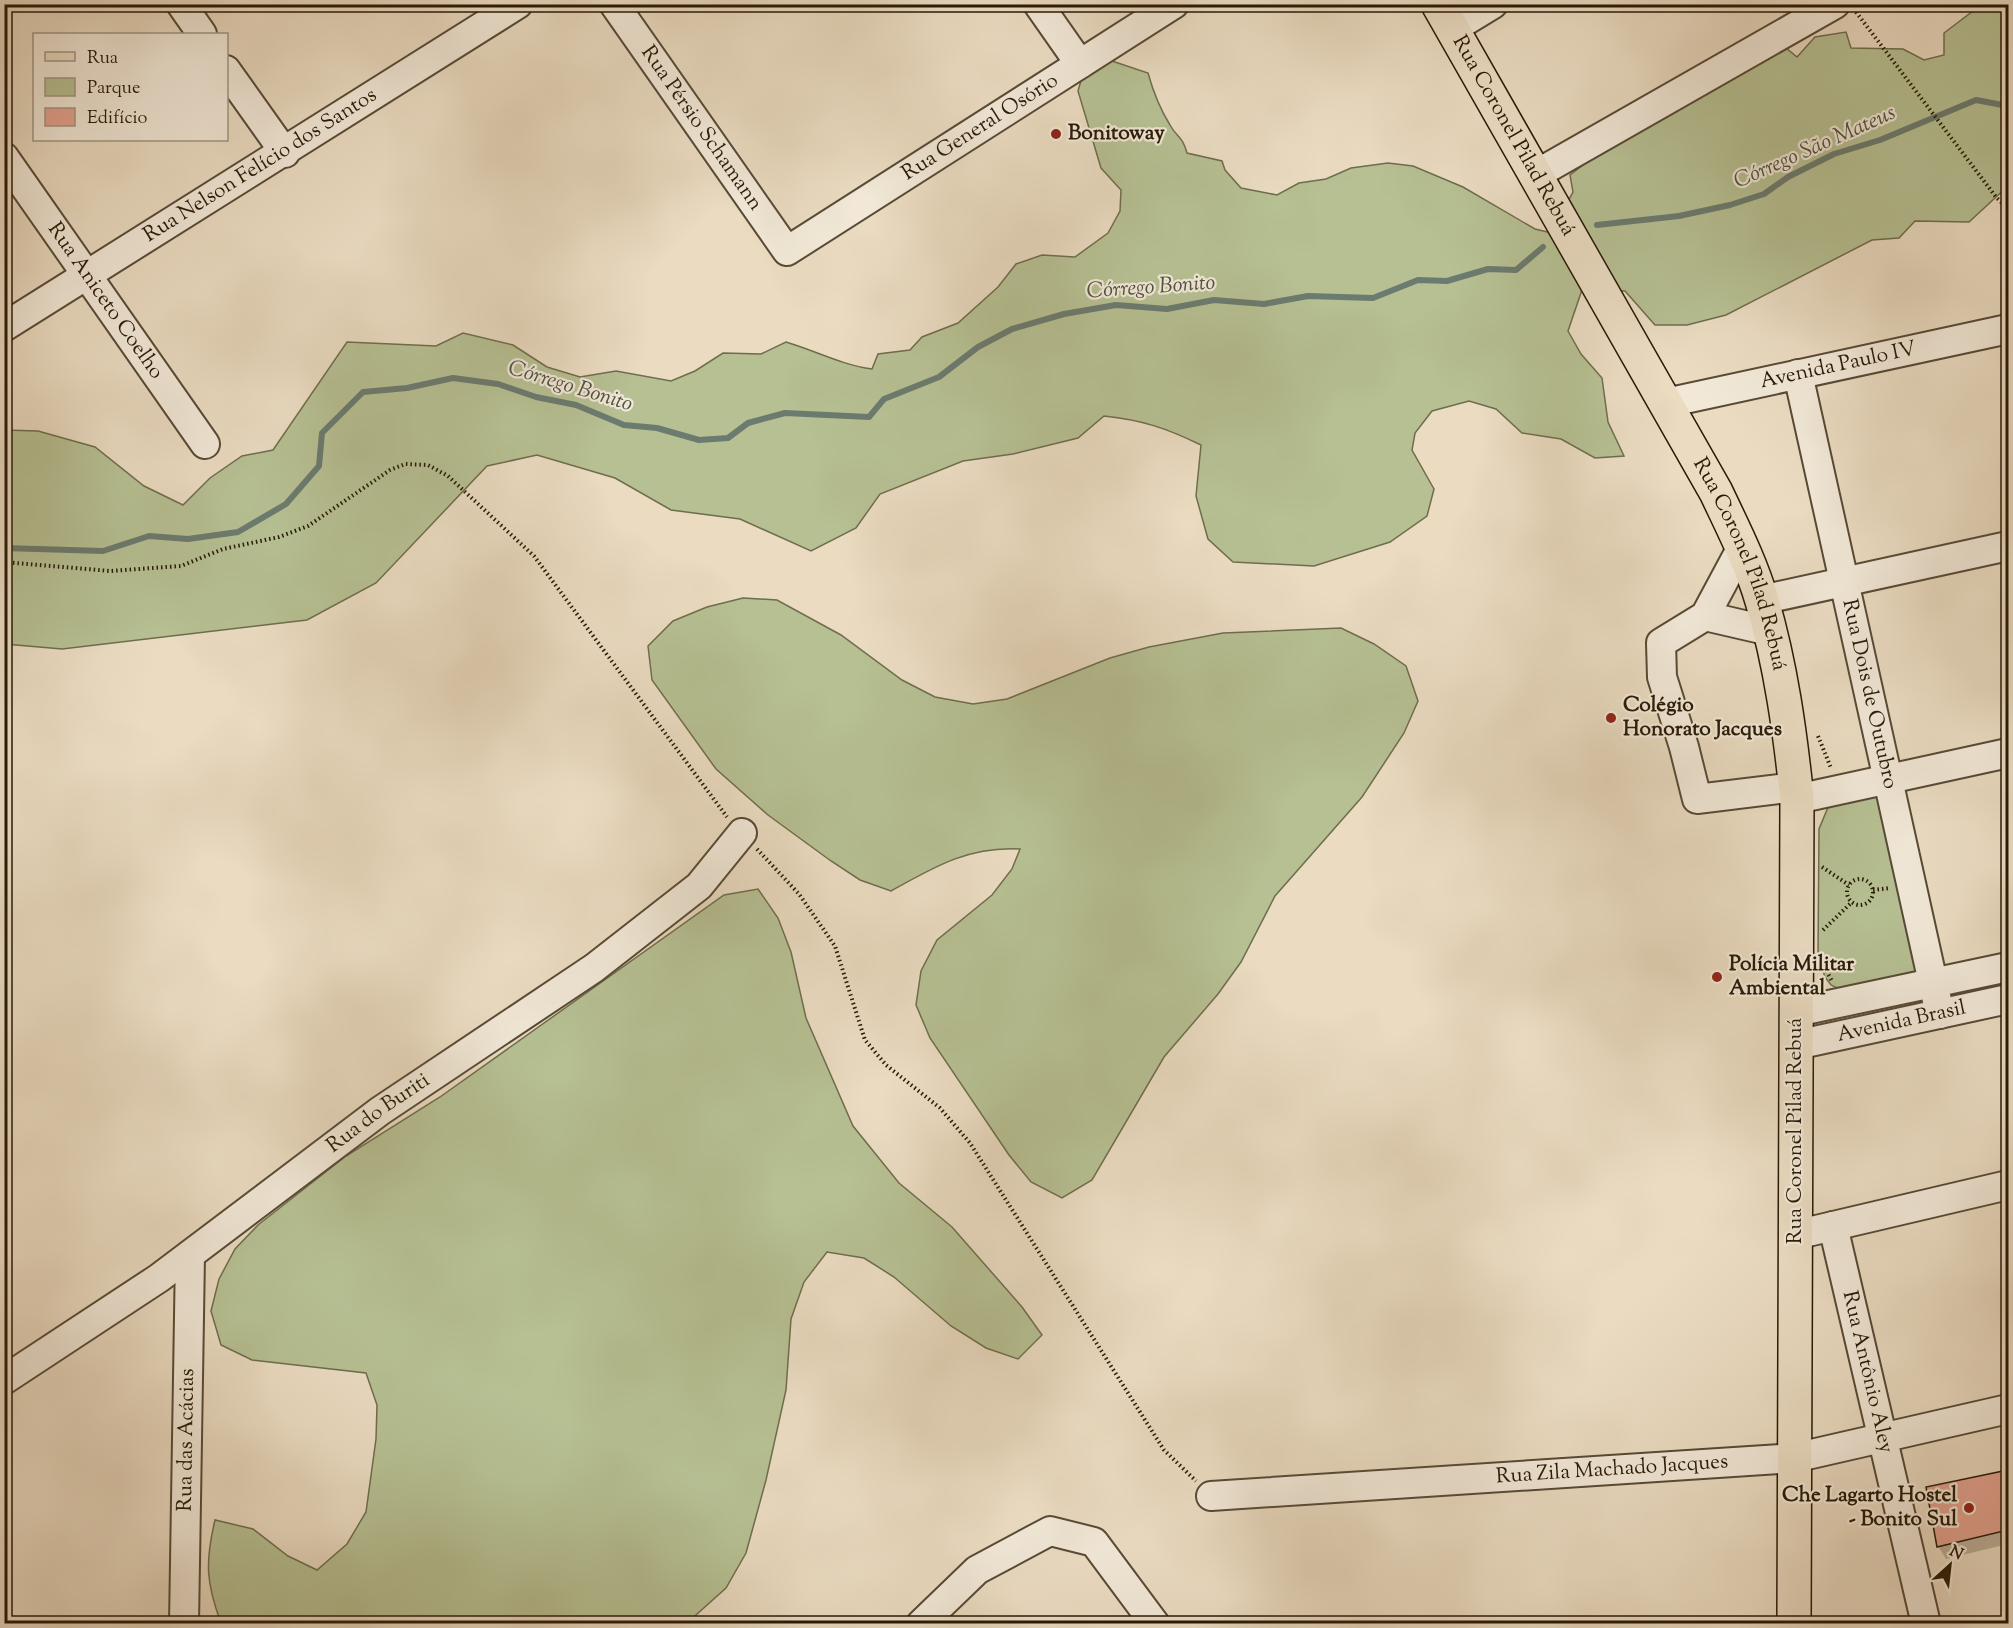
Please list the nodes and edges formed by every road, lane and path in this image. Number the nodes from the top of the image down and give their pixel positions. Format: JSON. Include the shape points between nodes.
{"nodes":[{"id":1,"x":181,"y":4,"type":"edge"},
{"id":2,"x":518,"y":4,"type":"edge"},
{"id":3,"x":614,"y":4,"type":"edge"},
{"id":4,"x":1038,"y":4,"type":"edge"},
{"id":5,"x":1174,"y":4,"type":"edge"},
{"id":6,"x":1493,"y":4,"type":"edge"},
{"id":7,"x":1835,"y":4,"type":"edge"},
{"id":8,"x":1850,"y":4,"type":"edge"},
{"id":9,"x":1445,"y":17,"type":"edge"},
{"id":10,"x":201,"y":33,"type":"edge"},
{"id":11,"x":1080,"y":64,"type":"junction"},
{"id":12,"x":228,"y":73,"type":"edge"},
{"id":13,"x":285,"y":153,"type":"junction"},
{"id":14,"x":4,"y":157,"type":"edge"},
{"id":15,"x":1535,"y":175,"type":"junction"},
{"id":16,"x":2008,"y":208,"type":"edge"},
{"id":17,"x":787,"y":251,"type":"joint"},
{"id":18,"x":88,"y":277,"type":"junction"},
{"id":19,"x":4,"y":327,"type":"edge"},
{"id":20,"x":2008,"y":329,"type":"edge"},
{"id":21,"x":1798,"y":374,"type":"junction"},
{"id":22,"x":1666,"y":403,"type":"junction"},
{"id":23,"x":205,"y":444,"type":"dead end"},
{"id":24,"x":2008,"y":546,"type":"edge"},
{"id":25,"x":1742,"y":547,"type":"junction"},
{"id":26,"x":4,"y":562,"type":"edge"},
{"id":27,"x":1844,"y":582,"type":"junction"},
{"id":28,"x":1766,"y":615,"type":"junction"},
{"id":29,"x":1705,"y":616,"type":"junction"},
{"id":30,"x":2008,"y":753,"type":"edge"},
{"id":31,"x":1888,"y":779,"type":"junction"},
{"id":32,"x":1796,"y":793,"type":"junction"},
{"id":33,"x":742,"y":833,"type":"junction"},
{"id":34,"x":1821,"y":867,"type":"dead end"},
{"id":35,"x":1849,"y":885,"type":"junction"},
{"id":36,"x":1899,"y":887,"type":"dead end"},
{"id":37,"x":1873,"y":890,"type":"junction"},
{"id":38,"x":1852,"y":902,"type":"junction"},
{"id":39,"x":1822,"y":930,"type":"dead end"},
{"id":40,"x":1822,"y":962,"type":"dead end"},
{"id":41,"x":2008,"y":967,"type":"edge"},
{"id":42,"x":1933,"y":983,"type":"junction"},
{"id":43,"x":1834,"y":984,"type":"dead end"},
{"id":44,"x":2008,"y":999,"type":"edge"},
{"id":45,"x":1796,"y":1012,"type":"junction"},
{"id":46,"x":1940,"y":1014,"type":"junction"},
{"id":47,"x":1796,"y":1045,"type":"junction"},
{"id":48,"x":2008,"y":1185,"type":"edge"},
{"id":49,"x":1833,"y":1226,"type":"junction"},
{"id":50,"x":1795,"y":1235,"type":"junction"},
{"id":51,"x":190,"y":1255,"type":"junction"},
{"id":52,"x":4,"y":1380,"type":"edge"},
{"id":53,"x":2008,"y":1409,"type":"edge"},
{"id":54,"x":1883,"y":1438,"type":"junction"},
{"id":55,"x":1794,"y":1458,"type":"junction"},
{"id":56,"x":1211,"y":1496,"type":"joint"},
{"id":57,"x":1788,"y":1620,"type":"edge"},
{"id":58,"x":184,"y":1623,"type":"edge"},
{"id":59,"x":921,"y":1623,"type":"edge"},
{"id":60,"x":1155,"y":1623,"type":"edge"},
{"id":61,"x":1926,"y":1623,"type":"edge"}],
"edges":[{"from":1,"to":10,"type":"street"},
{"from":2,"to":13,"type":"street","name":"Rua Nelson Felício dos Santos"},
{"from":3,"to":17,"type":"street","name":"Rua Pérsio Schamann"},
{"from":4,"to":11,"type":"street"},
{"from":5,"to":11,"type":"street","name":"Rua General Osório"},
{"from":6,"to":9,"type":"street"},
{"from":7,"to":15,"type":"street"},
{"from":8,"to":16,"type":"path","via":[[1924,105]]},
{"from":9,"to":15,"type":"main road","name":"Rua Coronel Pilad Rebuá"},
{"from":11,"to":17,"type":"street","name":"Rua General Osório"},
{"from":12,"to":13,"type":"street"},
{"from":13,"to":18,"type":"street","name":"Rua Nelson Felício dos Santos"},
{"from":14,"to":18,"type":"street","name":"Rua Aniceto Coelho"},
{"from":15,"to":22,"type":"main road","name":"Rua Coronel Pilad Rebuá"},
{"from":18,"to":19,"type":"street","name":"Rua Nelson Felício dos Santos"},
{"from":18,"to":23,"type":"street","name":"Rua Aniceto Coelho"},
{"from":20,"to":21,"type":"street","name":"Avenida Paulo IV"},
{"from":21,"to":22,"type":"street","name":"Avenida Paulo IV"},
{"from":21,"to":27,"type":"street","name":"Rua Dois de Outubro"},
{"from":22,"to":25,"type":"main road","name":"Rua Coronel Pilad Rebuá"},
{"from":24,"to":27,"type":"street"},
{"from":25,"to":28,"type":"main road","name":"Rua Coronel Pilad Rebuá"},
{"from":25,"to":29,"type":"street"},
{"from":26,"to":33,"type":"path","via":[[110,571],[181,566],[224,549],[308,526],[390,470],[405,464],[428,465],[448,476],[534,556]]},
{"from":27,"to":28,"type":"street"},
{"from":27,"to":31,"type":"street","name":"Rua Dois de Outubro"},
{"from":28,"to":29,"type":"street"},
{"from":28,"to":32,"type":"main road","name":"Rua Coronel Pilad Rebuá","via":[[1787,711]]},
{"from":29,"to":32,"type":"street","via":[[1661,642],[1662,678],[1696,799]]},
{"from":30,"to":31,"type":"street"},
{"from":31,"to":32,"type":"street"},
{"from":31,"to":42,"type":"street","name":"Rua Dois de Outubro"},
{"from":32,"to":45,"type":"main road","name":"Rua Coronel Pilad Rebuá"},
{"from":33,"to":51,"type":"street","name":"Rua do Buriti","via":[[699,886],[594,968],[380,1111]]},
{"from":33,"to":56,"type":"path","via":[[799,894],[834,946],[865,1041],[886,1065],[940,1108],[970,1143],[1164,1450]]},
{"from":34,"to":35,"type":"path"},
{"from":35,"to":37,"type":"path","via":[[1861,879],[1870,883]]},
{"from":35,"to":38,"type":"path","via":[[1847,894]]},
{"from":36,"to":37,"type":"path"},
{"from":37,"to":38,"type":"path","via":[[1873,897],[1866,904]]},
{"from":38,"to":39,"type":"path"},
{"from":40,"to":43,"type":"path"},
{"from":41,"to":42,"type":"street","name":"Avenida Brasil"},
{"from":42,"to":45,"type":"street","name":"Avenida Brasil"},
{"from":42,"to":46,"type":"street","name":"Rua Dois de Outubro"},
{"from":44,"to":46,"type":"street","name":"Avenida Brasil"},
{"from":45,"to":47,"type":"main road","name":"Rua Coronel Pilad Rebuá"},
{"from":46,"to":47,"type":"street","name":"Avenida Brasil"},
{"from":47,"to":50,"type":"main road","name":"Rua Coronel Pilad Rebuá"},
{"from":48,"to":49,"type":"street"},
{"from":49,"to":50,"type":"street"},
{"from":49,"to":54,"type":"street","name":"Rua Antônio Aley"},
{"from":50,"to":55,"type":"main road","name":"Rua Coronel Pilad Rebuá"},
{"from":51,"to":52,"type":"street","name":"Rua do Buriti"},
{"from":51,"to":58,"type":"street","name":"Rua das Acácias"},
{"from":53,"to":54,"type":"street","name":"Rua Zila Machado Jacques"},
{"from":54,"to":55,"type":"street","name":"Rua Zila Machado Jacques"},
{"from":54,"to":61,"type":"street","name":"Rua Antônio Aley"},
{"from":55,"to":56,"type":"street","name":"Rua Zila Machado Jacques"},
{"from":55,"to":57,"type":"main road","name":"Rua Coronel Pilad Rebuá"},
{"from":59,"to":60,"type":"street","via":[[977,1570],[1050,1531],[1094,1542]]}]}
